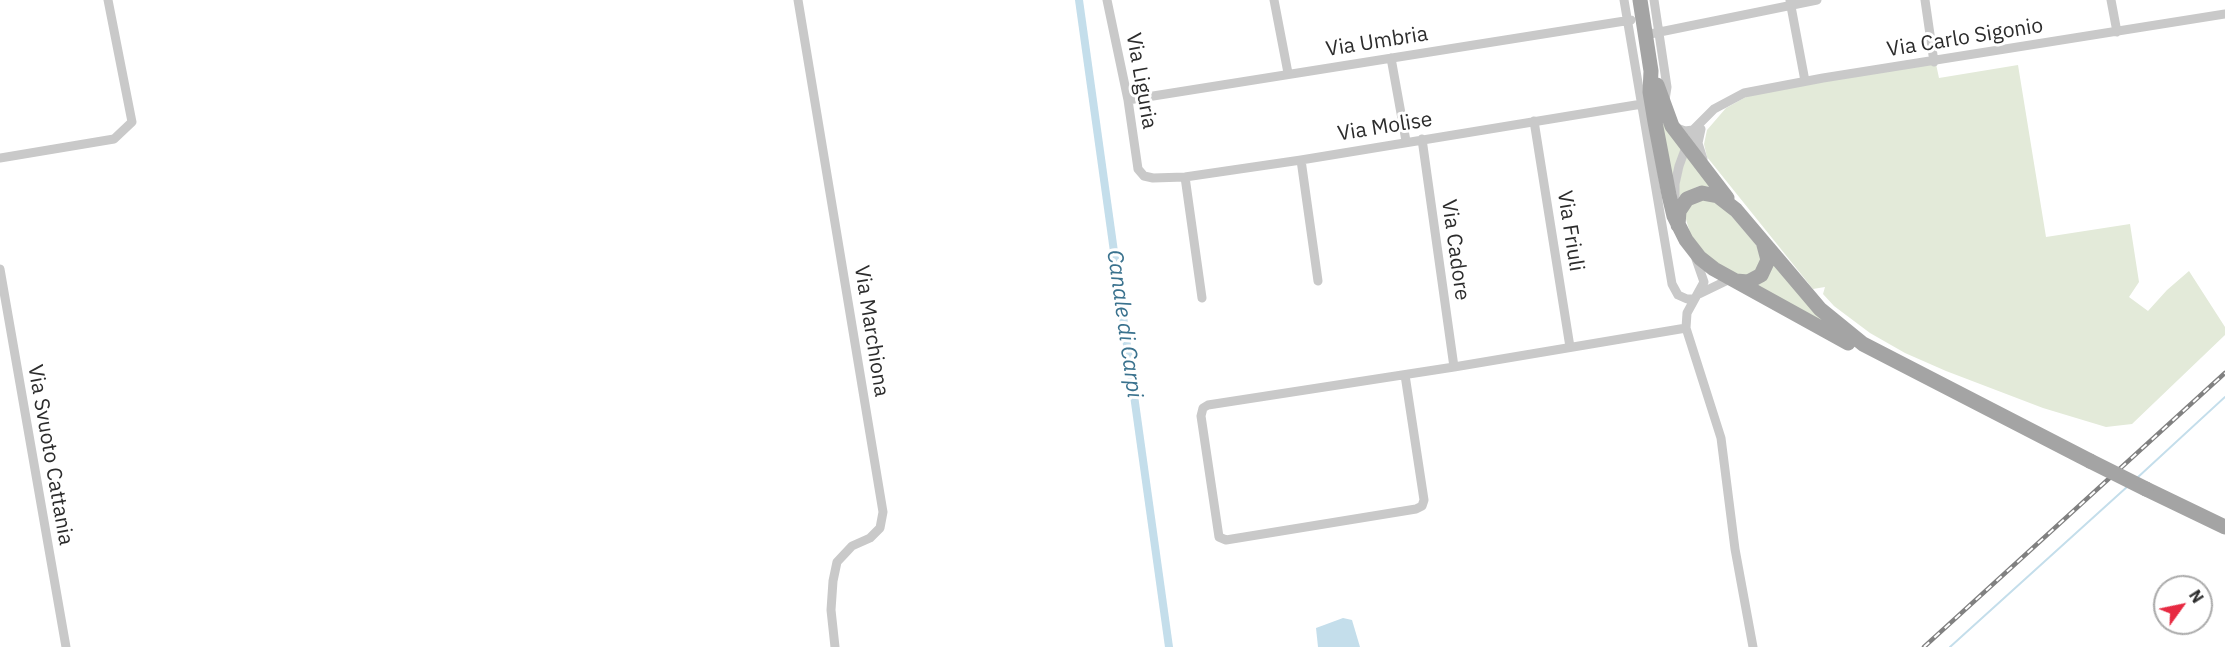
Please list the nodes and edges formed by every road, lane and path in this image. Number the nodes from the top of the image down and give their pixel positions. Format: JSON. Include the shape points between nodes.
{"nodes":[{"id":1,"x":108,"y":0,"type":"edge"},
{"id":2,"x":798,"y":0,"type":"edge"},
{"id":3,"x":1107,"y":0,"type":"edge"},
{"id":4,"x":1274,"y":0,"type":"edge"},
{"id":5,"x":1624,"y":0,"type":"edge"},
{"id":6,"x":1640,"y":0,"type":"edge"},
{"id":7,"x":1654,"y":0,"type":"edge"},
{"id":8,"x":1817,"y":0,"type":"edge"},
{"id":9,"x":1925,"y":0,"type":"edge"},
{"id":10,"x":2111,"y":0,"type":"edge"},
{"id":11,"x":1790,"y":2,"type":"edge"},
{"id":12,"x":2225,"y":14,"type":"edge"},
{"id":13,"x":1629,"y":20,"type":"junction"},
{"id":14,"x":2117,"y":32,"type":"junction"},
{"id":15,"x":1652,"y":33,"type":"junction"},
{"id":16,"x":1391,"y":58,"type":"junction"},
{"id":17,"x":1934,"y":62,"type":"junction"},
{"id":18,"x":1651,"y":71,"type":"junction"},
{"id":19,"x":1288,"y":74,"type":"junction"},
{"id":20,"x":1805,"y":81,"type":"junction"},
{"id":21,"x":1128,"y":100,"type":"junction"},
{"id":22,"x":1642,"y":104,"type":"junction"},
{"id":23,"x":1664,"y":108,"type":"junction"},
{"id":24,"x":1706,"y":119,"type":"junction"},
{"id":25,"x":1534,"y":121,"type":"junction"},
{"id":26,"x":1672,"y":126,"type":"junction"},
{"id":27,"x":1422,"y":139,"type":"junction"},
{"id":28,"x":1406,"y":141,"type":"junction"},
{"id":29,"x":1686,"y":147,"type":"junction"},
{"id":30,"x":0,"y":158,"type":"edge"},
{"id":31,"x":1301,"y":160,"type":"junction"},
{"id":32,"x":1138,"y":169,"type":"joint"},
{"id":33,"x":1185,"y":177,"type":"junction"},
{"id":34,"x":1734,"y":207,"type":"junction"},
{"id":35,"x":1678,"y":225,"type":"junction"},
{"id":36,"x":1761,"y":240,"type":"junction"},
{"id":37,"x":1690,"y":246,"type":"junction"},
{"id":38,"x":0,"y":269,"type":"edge"},
{"id":39,"x":1731,"y":280,"type":"junction"},
{"id":40,"x":1318,"y":281,"type":"dead end"},
{"id":41,"x":1696,"y":297,"type":"junction"},
{"id":42,"x":1202,"y":298,"type":"dead end"},
{"id":43,"x":1686,"y":328,"type":"junction"},
{"id":44,"x":1570,"y":347,"type":"junction"},
{"id":45,"x":1454,"y":367,"type":"junction"},
{"id":46,"x":1909,"y":369,"type":"junction"},
{"id":47,"x":1405,"y":375,"type":"junction"},
{"id":48,"x":2225,"y":527,"type":"edge"},
{"id":49,"x":66,"y":647,"type":"edge"},
{"id":50,"x":835,"y":647,"type":"edge"},
{"id":51,"x":1753,"y":647,"type":"edge"}],
"edges":[{"from":1,"to":30,"type":"street","via":[[132,122],[114,139]]},
{"from":2,"to":50,"type":"street","name":"Via Marchiona","via":[[883,512],[880,528],[870,538],[852,546],[837,562],[831,610]]},
{"from":3,"to":21,"type":"street","name":"Via Liguria"},
{"from":4,"to":19,"type":"street"},
{"from":5,"to":13,"type":"street"},
{"from":6,"to":15,"type":"main road"},
{"from":7,"to":15,"type":"street"},
{"from":8,"to":11,"type":"street"},
{"from":9,"to":17,"type":"street"},
{"from":10,"to":14,"type":"street"},
{"from":11,"to":15,"type":"street"},
{"from":11,"to":20,"type":"street"},
{"from":12,"to":14,"type":"street","name":"Via Carlo Sigonio"},
{"from":13,"to":16,"type":"street","name":"Via Umbria"},
{"from":13,"to":22,"type":"street"},
{"from":14,"to":17,"type":"street","name":"Via Carlo Sigonio"},
{"from":15,"to":18,"type":"main road"},
{"from":15,"to":23,"type":"street","via":[[1667,87]]},
{"from":16,"to":19,"type":"street","name":"Via Umbria"},
{"from":16,"to":28,"type":"street"},
{"from":17,"to":20,"type":"street","name":"Via Carlo Sigonio"},
{"from":18,"to":23,"type":"main road"},
{"from":18,"to":35,"type":"main road","via":[[1655,122]]},
{"from":19,"to":21,"type":"street","name":"Via Umbria"},
{"from":20,"to":24,"type":"street","name":"Via Carlo Sigonio","via":[[1744,93],[1714,109]]},
{"from":21,"to":32,"type":"street","name":"Via Liguria"},
{"from":22,"to":25,"type":"street","name":"Via Molise"},
{"from":22,"to":41,"type":"street","via":[[1672,284],[1678,295]]},
{"from":23,"to":26,"type":"main road"},
{"from":24,"to":26,"type":"street","via":[[1691,130]]},
{"from":24,"to":29,"type":"street"},
{"from":24,"to":34,"type":"street","via":[[1698,138],[1701,157]]},
{"from":25,"to":27,"type":"street","name":"Via Molise"},
{"from":25,"to":44,"type":"street","name":"Via Friuli"},
{"from":26,"to":29,"type":"main road"},
{"from":27,"to":28,"type":"street","name":"Via Molise"},
{"from":27,"to":45,"type":"street","name":"Via Cadore"},
{"from":28,"to":31,"type":"street","name":"Via Molise"},
{"from":29,"to":34,"type":"main road"},
{"from":29,"to":35,"type":"street","via":[[1675,184]]},
{"from":31,"to":33,"type":"street","name":"Via Molise"},
{"from":31,"to":40,"type":"street"},
{"from":32,"to":33,"type":"street","name":"Via Molise","via":[[1153,178]]},
{"from":33,"to":42,"type":"street"},
{"from":34,"to":35,"type":"main road","via":[[1709,193],[1692,196],[1679,211]]},
{"from":34,"to":36,"type":"main road"},
{"from":35,"to":37,"type":"main road"},
{"from":36,"to":39,"type":"main road","via":[[1768,257],[1762,273],[1748,282]]},
{"from":36,"to":46,"type":"main road","via":[[1840,327]]},
{"from":37,"to":39,"type":"main road","via":[[1707,264]]},
{"from":37,"to":41,"type":"street","via":[[1704,277]]},
{"from":38,"to":49,"type":"street","name":"Via Svuoto Cattania"},
{"from":39,"to":41,"type":"street"},
{"from":39,"to":46,"type":"main road","via":[[1847,342]]},
{"from":41,"to":43,"type":"street"},
{"from":43,"to":44,"type":"street"},
{"from":43,"to":51,"type":"street","via":[[1720,438]]},
{"from":44,"to":45,"type":"street"},
{"from":45,"to":47,"type":"street"},
{"from":46,"to":48,"type":"main road","bridge":true},
{"from":47,"to":47,"type":"street","via":[[1203,408],[1201,416],[1220,537],[1226,540],[1422,506]]}]}
